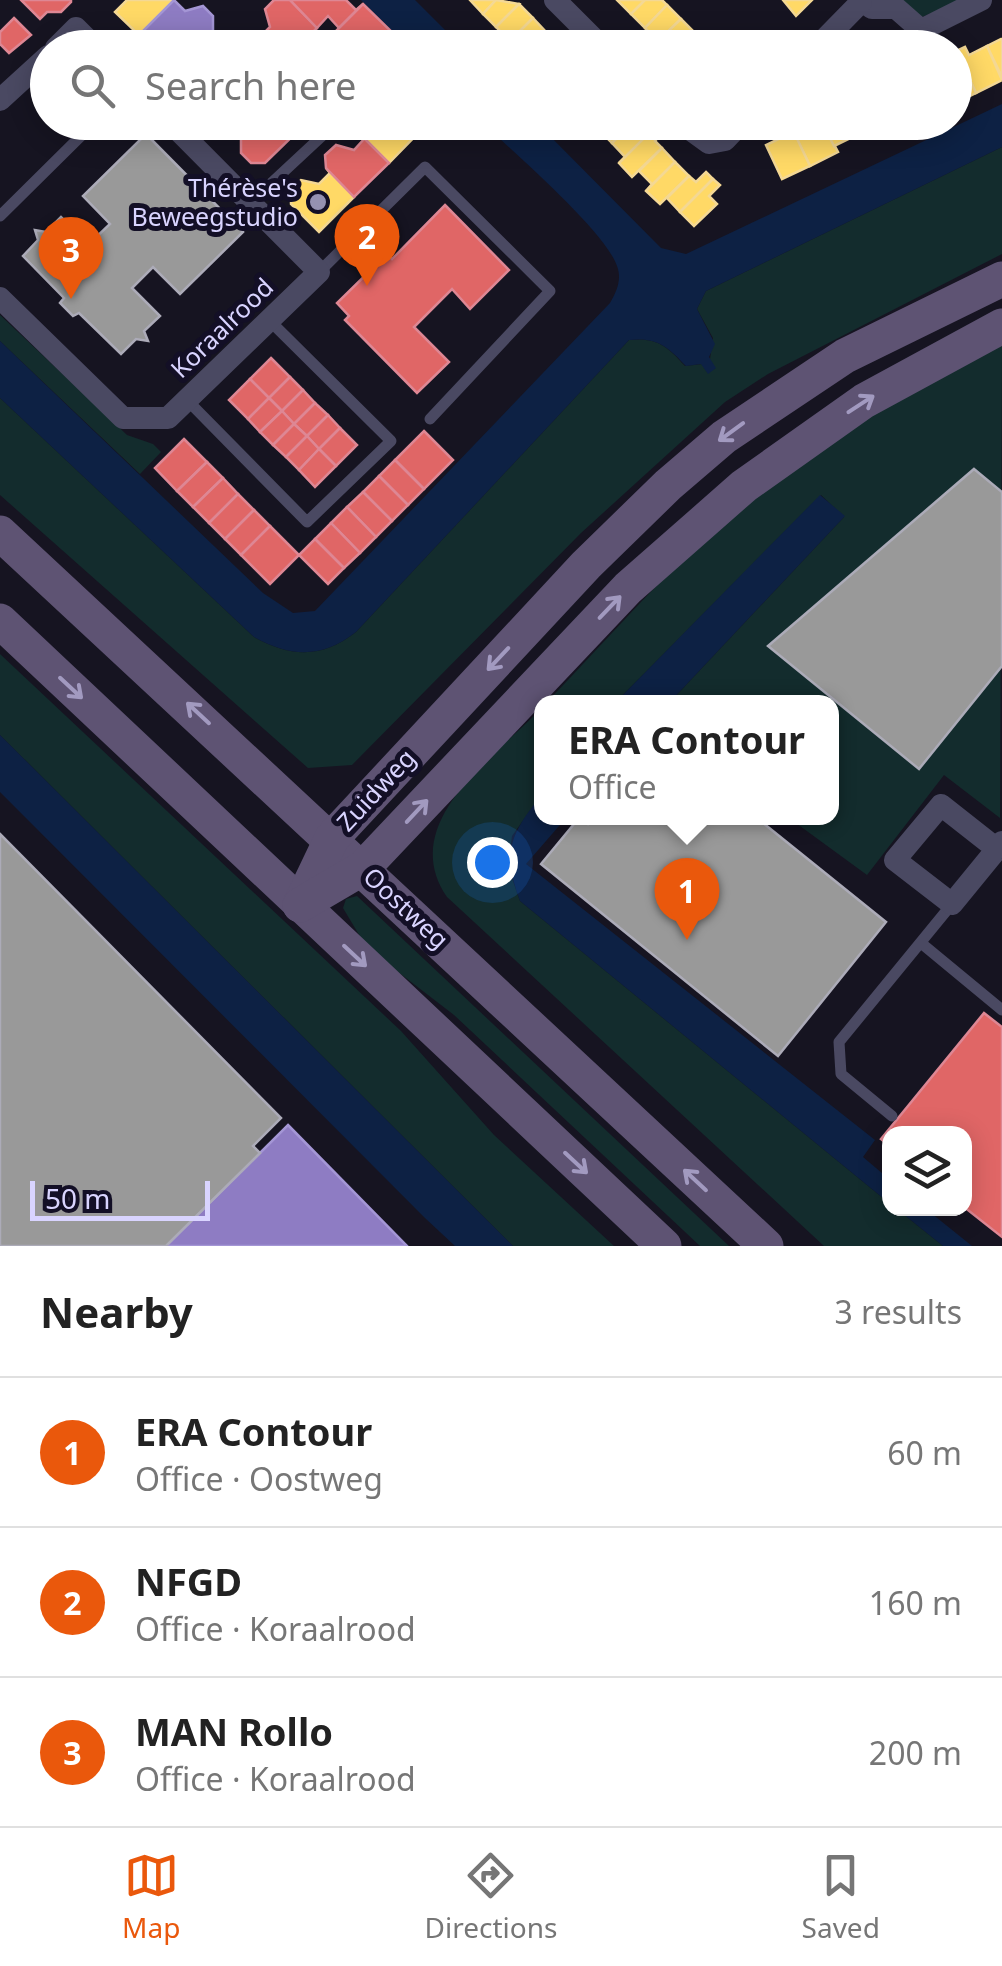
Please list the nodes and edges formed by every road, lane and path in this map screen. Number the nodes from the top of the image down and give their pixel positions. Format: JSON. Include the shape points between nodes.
{"nodes":[{"id":1,"x":554,"y":0,"type":"edge"},
{"id":2,"x":981,"y":0,"type":"edge"},
{"id":3,"x":861,"y":1,"type":"edge"},
{"id":4,"x":585,"y":30,"type":"edge"},
{"id":5,"x":833,"y":30,"type":"edge"},
{"id":6,"x":30,"y":72,"type":"edge"},
{"id":7,"x":0,"y":100,"type":"edge"},
{"id":8,"x":77,"y":140,"type":"edge"},
{"id":9,"x":188,"y":140,"type":"edge"},
{"id":10,"x":317,"y":140,"type":"edge"},
{"id":11,"x":250,"y":203,"type":"junction"},
{"id":12,"x":0,"y":216,"type":"edge"},
{"id":13,"x":319,"y":272,"type":"junction"},
{"id":14,"x":1002,"y":278,"type":"edge"},
{"id":15,"x":0,"y":298,"type":"edge"},
{"id":16,"x":269,"y":320,"type":"junction"},
{"id":17,"x":1002,"y":326,"type":"edge"},
{"id":18,"x":187,"y":400,"type":"junction"},
{"id":19,"x":430,"y":418,"type":"dead end"},
{"id":20,"x":0,"y":532,"type":"edge"},
{"id":21,"x":0,"y":621,"type":"edge"},
{"id":22,"x":332,"y":838,"type":"junction"},
{"id":23,"x":999,"y":846,"type":"edge"},
{"id":24,"x":363,"y":868,"type":"junction"},
{"id":25,"x":952,"y":904,"type":"junction"},
{"id":26,"x":300,"y":905,"type":"junction"},
{"id":27,"x":920,"y":943,"type":"junction"},
{"id":28,"x":1002,"y":1010,"type":"edge"},
{"id":29,"x":892,"y":1116,"type":"dead end"},
{"id":30,"x":664,"y":1246,"type":"edge"},
{"id":31,"x":766,"y":1246,"type":"edge"}],
"edges":[{"from":1,"to":4,"type":"street"},
{"from":2,"to":3,"type":"street","via":[[921,30],[896,8]]},
{"from":3,"to":5,"type":"street"},
{"from":6,"to":7,"type":"street"},
{"from":8,"to":12,"type":"lane"},
{"from":9,"to":11,"type":"street"},
{"from":10,"to":11,"type":"lane"},
{"from":11,"to":13,"type":"street"},
{"from":13,"to":16,"type":"street","name":"Koraalrood"},
{"from":13,"to":19,"type":"lane","via":[[425,167],[550,290]]},
{"from":14,"to":22,"type":"main road","name":"Zuidweg","one_way":true,"via":[[845,356],[700,456],[596,556]]},
{"from":15,"to":18,"type":"street","name":"Koraalrood","via":[[123,418],[168,418]]},
{"from":16,"to":18,"type":"street","name":"Koraalrood"},
{"from":16,"to":18,"type":"lane","via":[[391,441],[307,522]]},
{"from":24,"to":17,"type":"main road","name":"Zuidweg","one_way":true,"via":[[610,607],[702,521],[864,401]]},
{"from":22,"to":20,"type":"main road","name":"Oostweg","one_way":true},
{"from":21,"to":26,"type":"main road","one_way":true},
{"from":22,"to":24,"type":"main road","name":"Oostweg"},
{"from":22,"to":26,"type":"main road","name":"Zuidweg"},
{"from":23,"to":25,"type":"street"},
{"from":23,"to":25,"type":"street","via":[[941,805],[896,860]]},
{"from":24,"to":26,"type":"main road","name":"Zuidweg"},
{"from":31,"to":24,"type":"main road","name":"Oostweg","one_way":true},
{"from":25,"to":27,"type":"lane"},
{"from":26,"to":30,"type":"main road","one_way":true},
{"from":27,"to":28,"type":"lane"},
{"from":27,"to":29,"type":"lane","via":[[839,1042],[841,1074]]}]}
